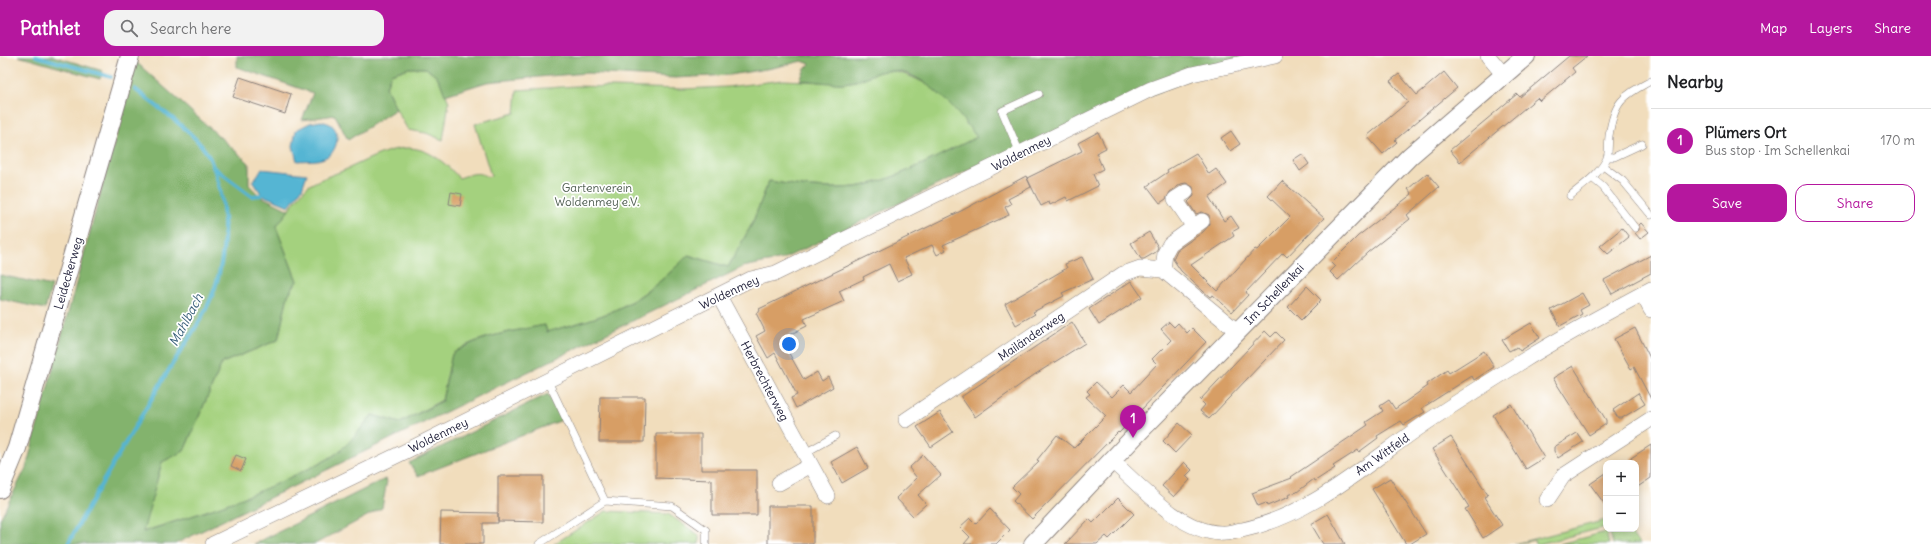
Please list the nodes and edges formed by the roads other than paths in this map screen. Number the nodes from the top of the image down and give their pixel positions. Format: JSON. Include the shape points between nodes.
{"nodes":[{"id":1,"x":130,"y":56,"type":"edge"},
{"id":2,"x":1275,"y":56,"type":"edge"},
{"id":3,"x":1488,"y":56,"type":"edge"},
{"id":4,"x":1520,"y":58,"type":"edge"},
{"id":5,"x":1504,"y":74,"type":"junction"},
{"id":6,"x":1651,"y":81,"type":"edge"},
{"id":7,"x":1039,"y":94,"type":"dead end"},
{"id":8,"x":1642,"y":144,"type":"dead end"},
{"id":9,"x":1020,"y":152,"type":"junction"},
{"id":10,"x":1607,"y":157,"type":"junction"},
{"id":11,"x":1603,"y":166,"type":"junction"},
{"id":12,"x":1592,"y":178,"type":"junction"},
{"id":13,"x":1186,"y":192,"type":"dead end"},
{"id":14,"x":1570,"y":196,"type":"dead end"},
{"id":15,"x":1651,"y":215,"type":"edge"},
{"id":16,"x":1635,"y":228,"type":"dead end"},
{"id":17,"x":1163,"y":270,"type":"junction"},
{"id":18,"x":1647,"y":292,"type":"edge"},
{"id":19,"x":719,"y":296,"type":"junction"},
{"id":20,"x":1651,"y":310,"type":"edge"},
{"id":21,"x":1238,"y":332,"type":"junction"},
{"id":22,"x":548,"y":381,"type":"junction"},
{"id":23,"x":1651,"y":419,"type":"edge"},
{"id":24,"x":906,"y":420,"type":"dead end"},
{"id":25,"x":835,"y":436,"type":"dead end"},
{"id":26,"x":808,"y":459,"type":"junction"},
{"id":27,"x":1112,"y":461,"type":"junction"},
{"id":28,"x":779,"y":483,"type":"dead end"},
{"id":29,"x":0,"y":489,"type":"edge"},
{"id":30,"x":828,"y":496,"type":"dead end"},
{"id":31,"x":1548,"y":500,"type":"dead end"},
{"id":32,"x":605,"y":501,"type":"junction"},
{"id":33,"x":1221,"y":539,"type":"edge"},
{"id":34,"x":232,"y":540,"type":"edge"},
{"id":35,"x":213,"y":544,"type":"edge"},
{"id":36,"x":539,"y":544,"type":"edge"},
{"id":37,"x":706,"y":544,"type":"edge"},
{"id":38,"x":1033,"y":544,"type":"edge"}],
"edges":[{"from":1,"to":29,"type":"street","name":"Leideckerweg","via":[[19,441]]},
{"from":2,"to":9,"type":"street","name":"Woldenmey","via":[[1192,74],[1151,89]]},
{"from":3,"to":5,"type":"street"},
{"from":4,"to":5,"type":"street","name":"Im Schellenkai"},
{"from":5,"to":21,"type":"street","name":"Im Schellenkai","via":[[1410,156]]},
{"from":6,"to":10,"type":"lane","via":[[1630,92],[1620,101],[1609,135]]},
{"from":7,"to":9,"type":"lane","via":[[1002,111]]},
{"from":8,"to":10,"type":"lane","via":[[1614,157]]},
{"from":9,"to":19,"type":"street","name":"Woldenmey","via":[[776,273],[751,279]]},
{"from":10,"to":11,"type":"lane"},
{"from":11,"to":12,"type":"lane"},
{"from":11,"to":15,"type":"lane","via":[[1622,181]]},
{"from":12,"to":14,"type":"lane"},
{"from":12,"to":16,"type":"lane","via":[[1603,187]]},
{"from":13,"to":17,"type":"street","via":[[1175,199],[1198,224],[1170,244],[1165,254]]},
{"from":17,"to":21,"type":"street"},
{"from":17,"to":24,"type":"street","name":"Mailänderweg","via":[[1140,268],[1123,274]]},
{"from":18,"to":20,"type":"street"},
{"from":18,"to":33,"type":"street","name":"Am Wittfeld","via":[[1520,363],[1418,428],[1339,485],[1296,510]]},
{"from":19,"to":22,"type":"street","name":"Woldenmey"},
{"from":19,"to":26,"type":"street","name":"Herbrechterweg"},
{"from":21,"to":27,"type":"street","name":"Im Schellenkai"},
{"from":22,"to":32,"type":"lane"},
{"from":22,"to":34,"type":"street","name":"Woldenmey"},
{"from":23,"to":31,"type":"street","via":[[1563,476]]},
{"from":25,"to":26,"type":"lane"},
{"from":26,"to":28,"type":"street"},
{"from":26,"to":30,"type":"street","name":"Herbrechterweg"},
{"from":27,"to":33,"type":"street","name":"Am Wittfeld","via":[[1169,512]]},
{"from":27,"to":38,"type":"street","name":"Im Schellenkai"},
{"from":32,"to":36,"type":"lane"},
{"from":32,"to":37,"type":"lane","via":[[672,506],[706,530]]},
{"from":34,"to":35,"type":"street","name":"Woldenmey"}]}
